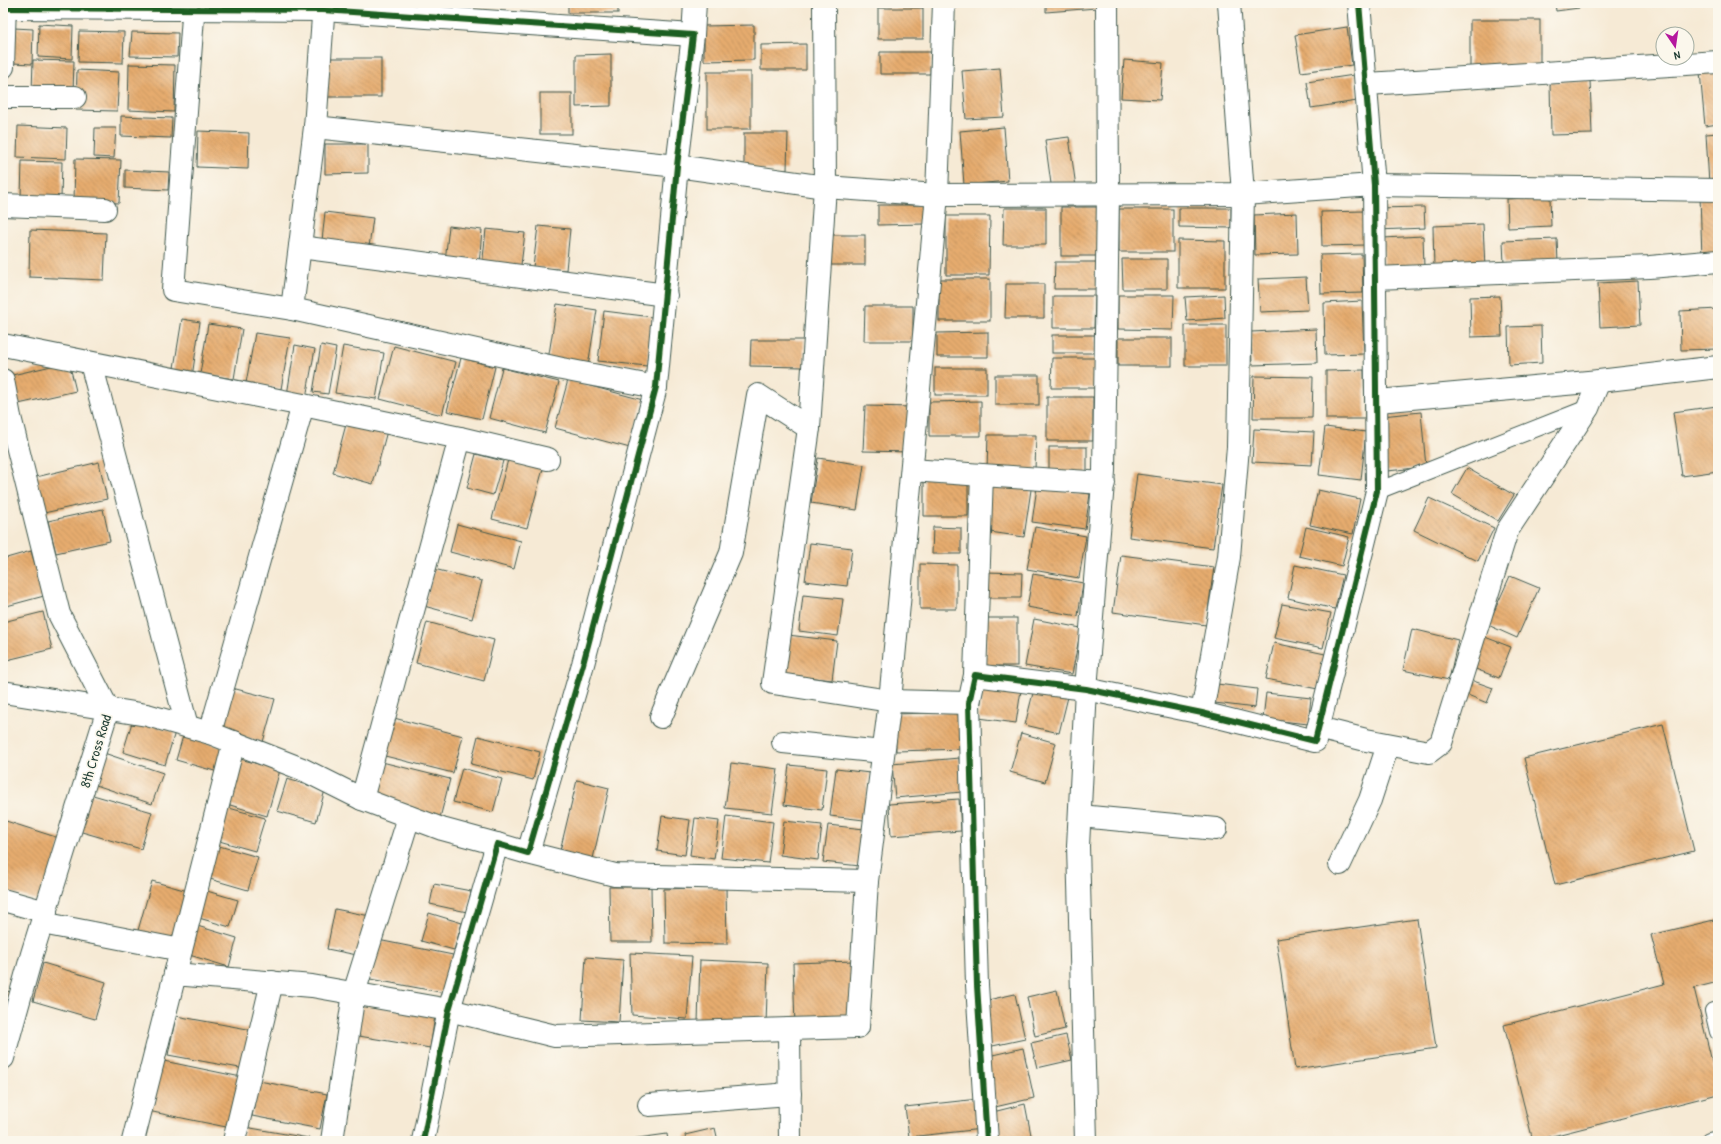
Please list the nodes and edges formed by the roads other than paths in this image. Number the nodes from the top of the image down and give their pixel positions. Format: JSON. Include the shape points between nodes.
{"nodes":[{"id":1,"x":694,"y":3,"type":"edge"},
{"id":2,"x":824,"y":3,"type":"edge"},
{"id":3,"x":944,"y":3,"type":"edge"},
{"id":4,"x":1108,"y":3,"type":"edge"},
{"id":5,"x":1229,"y":3,"type":"edge"},
{"id":6,"x":1359,"y":3,"type":"edge"},
{"id":7,"x":4,"y":5,"type":"edge"},
{"id":8,"x":194,"y":6,"type":"edge"},
{"id":9,"x":324,"y":6,"type":"edge"},
{"id":10,"x":693,"y":35,"type":"junction"},
{"id":11,"x":1718,"y":62,"type":"edge"},
{"id":12,"x":3,"y":67,"type":"edge"},
{"id":13,"x":1367,"y":84,"type":"junction"},
{"id":14,"x":3,"y":97,"type":"edge"},
{"id":15,"x":75,"y":97,"type":"dead end"},
{"id":16,"x":315,"y":127,"type":"junction"},
{"id":17,"x":677,"y":166,"type":"junction"},
{"id":18,"x":1374,"y":185,"type":"junction"},
{"id":19,"x":825,"y":188,"type":"junction"},
{"id":20,"x":1718,"y":190,"type":"edge"},
{"id":21,"x":1108,"y":194,"type":"junction"},
{"id":22,"x":1243,"y":194,"type":"junction"},
{"id":23,"x":937,"y":195,"type":"junction"},
{"id":24,"x":3,"y":205,"type":"edge"},
{"id":25,"x":105,"y":209,"type":"dead end"},
{"id":26,"x":300,"y":247,"type":"junction"},
{"id":27,"x":1718,"y":261,"type":"edge"},
{"id":28,"x":1376,"y":278,"type":"junction"},
{"id":29,"x":666,"y":295,"type":"junction"},
{"id":30,"x":292,"y":309,"type":"junction"},
{"id":31,"x":3,"y":345,"type":"edge"},
{"id":32,"x":91,"y":363,"type":"junction"},
{"id":33,"x":1718,"y":367,"type":"edge"},
{"id":34,"x":3,"y":380,"type":"edge"},
{"id":35,"x":1599,"y":381,"type":"junction"},
{"id":36,"x":656,"y":387,"type":"junction"},
{"id":37,"x":1378,"y":401,"type":"junction"},
{"id":38,"x":303,"y":405,"type":"junction"},
{"id":39,"x":1588,"y":408,"type":"junction"},
{"id":40,"x":809,"y":428,"type":"junction"},
{"id":41,"x":460,"y":438,"type":"junction"},
{"id":42,"x":548,"y":459,"type":"dead end"},
{"id":43,"x":912,"y":470,"type":"junction"},
{"id":44,"x":982,"y":474,"type":"junction"},
{"id":45,"x":1104,"y":482,"type":"junction"},
{"id":46,"x":1377,"y":491,"type":"junction"},
{"id":47,"x":975,"y":675,"type":"junction"},
{"id":48,"x":1086,"y":689,"type":"junction"},
{"id":49,"x":3,"y":692,"type":"edge"},
{"id":50,"x":890,"y":701,"type":"junction"},
{"id":51,"x":969,"y":703,"type":"junction"},
{"id":52,"x":108,"y":709,"type":"junction"},
{"id":53,"x":1202,"y":713,"type":"junction"},
{"id":54,"x":661,"y":717,"type":"dead end"},
{"id":55,"x":187,"y":726,"type":"junction"},
{"id":56,"x":1318,"y":728,"type":"junction"},
{"id":57,"x":210,"y":733,"type":"junction"},
{"id":58,"x":234,"y":742,"type":"junction"},
{"id":59,"x":783,"y":742,"type":"dead end"},
{"id":60,"x":1388,"y":744,"type":"junction"},
{"id":61,"x":883,"y":752,"type":"junction"},
{"id":62,"x":362,"y":799,"type":"junction"},
{"id":63,"x":1080,"y":816,"type":"junction"},
{"id":64,"x":409,"y":817,"type":"junction"},
{"id":65,"x":1216,"y":829,"type":"dead end"},
{"id":66,"x":497,"y":844,"type":"junction"},
{"id":67,"x":528,"y":853,"type":"junction"},
{"id":68,"x":1340,"y":864,"type":"dead end"},
{"id":69,"x":867,"y":881,"type":"junction"},
{"id":70,"x":3,"y":900,"type":"edge"},
{"id":71,"x":44,"y":918,"type":"junction"},
{"id":72,"x":181,"y":950,"type":"junction"},
{"id":73,"x":175,"y":974,"type":"junction"},
{"id":74,"x":272,"y":982,"type":"junction"},
{"id":75,"x":354,"y":993,"type":"junction"},
{"id":76,"x":449,"y":1010,"type":"junction"},
{"id":77,"x":1713,"y":1011,"type":"dead end"},
{"id":78,"x":789,"y":1030,"type":"junction"},
{"id":79,"x":1718,"y":1032,"type":"edge"},
{"id":80,"x":5,"y":1045,"type":"edge"},
{"id":81,"x":790,"y":1094,"type":"junction"},
{"id":82,"x":648,"y":1105,"type":"dead end"},
{"id":83,"x":1718,"y":1139,"type":"edge"},
{"id":84,"x":133,"y":1141,"type":"edge"},
{"id":85,"x":234,"y":1141,"type":"edge"},
{"id":86,"x":332,"y":1141,"type":"edge"},
{"id":87,"x":423,"y":1141,"type":"edge"},
{"id":88,"x":790,"y":1141,"type":"edge"},
{"id":89,"x":987,"y":1141,"type":"edge"},
{"id":90,"x":1086,"y":1141,"type":"edge"},
{"id":91,"x":1709,"y":1141,"type":"edge"}],
"edges":[{"from":1,"to":10,"type":"street"},
{"from":2,"to":19,"type":"street"},
{"from":3,"to":23,"type":"street"},
{"from":4,"to":21,"type":"street"},
{"from":5,"to":22,"type":"street"},
{"from":6,"to":13,"type":"street"},
{"from":7,"to":8,"type":"street"},
{"from":7,"to":12,"type":"street"},
{"from":8,"to":9,"type":"street"},
{"from":8,"to":30,"type":"street","via":[[172,290]]},
{"from":9,"to":10,"type":"street"},
{"from":9,"to":16,"type":"street"},
{"from":10,"to":17,"type":"street"},
{"from":11,"to":13,"type":"street"},
{"from":13,"to":18,"type":"street"},
{"from":14,"to":15,"type":"street"},
{"from":16,"to":17,"type":"street"},
{"from":16,"to":26,"type":"street"},
{"from":17,"to":19,"type":"street"},
{"from":17,"to":29,"type":"street"},
{"from":18,"to":20,"type":"street"},
{"from":18,"to":22,"type":"street"},
{"from":18,"to":28,"type":"street"},
{"from":19,"to":23,"type":"street"},
{"from":19,"to":40,"type":"street"},
{"from":21,"to":22,"type":"street"},
{"from":21,"to":23,"type":"street"},
{"from":21,"to":45,"type":"street"},
{"from":22,"to":53,"type":"street","via":[[1238,455],[1229,557]]},
{"from":23,"to":43,"type":"street"},
{"from":24,"to":25,"type":"street"},
{"from":26,"to":29,"type":"street"},
{"from":26,"to":30,"type":"street"},
{"from":27,"to":28,"type":"street","via":[[1642,268]]},
{"from":28,"to":37,"type":"street"},
{"from":29,"to":36,"type":"street"},
{"from":30,"to":36,"type":"street"},
{"from":31,"to":32,"type":"street"},
{"from":32,"to":38,"type":"street"},
{"from":32,"to":55,"type":"street"},
{"from":33,"to":35,"type":"street"},
{"from":34,"to":52,"type":"street","name":"8th Cross Road","via":[[59,614]]},
{"from":35,"to":37,"type":"street"},
{"from":35,"to":39,"type":"street"},
{"from":36,"to":67,"type":"street","via":[[583,664]]},
{"from":37,"to":46,"type":"street"},
{"from":38,"to":41,"type":"street"},
{"from":38,"to":57,"type":"street"},
{"from":39,"to":46,"type":"lane"},
{"from":39,"to":60,"type":"street","via":[[1507,531],[1441,743],[1428,752]]},
{"from":40,"to":50,"type":"street","via":[[773,683]]},
{"from":40,"to":54,"type":"street","via":[[758,395],[731,553]]},
{"from":41,"to":42,"type":"street"},
{"from":41,"to":62,"type":"street"},
{"from":43,"to":44,"type":"street"},
{"from":43,"to":50,"type":"street"},
{"from":44,"to":45,"type":"street"},
{"from":44,"to":47,"type":"street"},
{"from":45,"to":48,"type":"street"},
{"from":46,"to":56,"type":"street"},
{"from":47,"to":48,"type":"street"},
{"from":47,"to":51,"type":"street"},
{"from":48,"to":53,"type":"street"},
{"from":48,"to":63,"type":"street"},
{"from":49,"to":52,"type":"street"},
{"from":50,"to":51,"type":"street"},
{"from":50,"to":61,"type":"street"},
{"from":51,"to":89,"type":"street","via":[[977,986]]},
{"from":52,"to":55,"type":"street","via":[[147,714]]},
{"from":52,"to":71,"type":"street","name":"8th Cross Road"},
{"from":53,"to":56,"type":"street","via":[[1315,741]]},
{"from":55,"to":57,"type":"street"},
{"from":56,"to":60,"type":"street"},
{"from":57,"to":58,"type":"street"},
{"from":58,"to":62,"type":"street","via":[[302,769]]},
{"from":58,"to":72,"type":"street"},
{"from":59,"to":61,"type":"street"},
{"from":60,"to":68,"type":"street","via":[[1370,800]]},
{"from":61,"to":69,"type":"street"},
{"from":62,"to":64,"type":"street"},
{"from":63,"to":65,"type":"street"},
{"from":63,"to":90,"type":"street","via":[[1078,846]]},
{"from":64,"to":66,"type":"street"},
{"from":64,"to":75,"type":"street"},
{"from":66,"to":67,"type":"street"},
{"from":66,"to":76,"type":"street"},
{"from":67,"to":69,"type":"street","via":[[616,875]]},
{"from":69,"to":78,"type":"street","via":[[858,1027]]},
{"from":70,"to":71,"type":"street"},
{"from":71,"to":72,"type":"street"},
{"from":71,"to":80,"type":"street","name":"8th Cross Road"},
{"from":72,"to":73,"type":"street"},
{"from":73,"to":74,"type":"street"},
{"from":73,"to":84,"type":"street"},
{"from":74,"to":75,"type":"street"},
{"from":74,"to":85,"type":"street"},
{"from":75,"to":76,"type":"street"},
{"from":75,"to":86,"type":"street"},
{"from":76,"to":78,"type":"street","via":[[555,1036]]},
{"from":76,"to":87,"type":"street"},
{"from":77,"to":79,"type":"lane"},
{"from":78,"to":81,"type":"street"},
{"from":81,"to":82,"type":"street"},
{"from":81,"to":88,"type":"street"},
{"from":83,"to":91,"type":"lane"}]}
